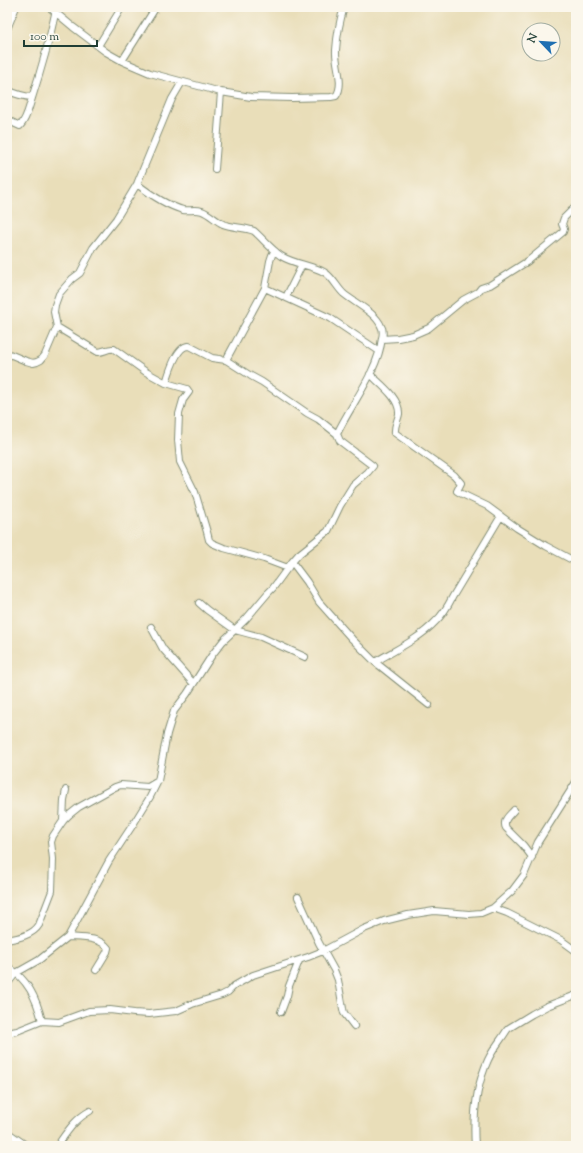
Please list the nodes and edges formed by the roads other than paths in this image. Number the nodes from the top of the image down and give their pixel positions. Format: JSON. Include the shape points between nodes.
{"nodes":[{"id":1,"x":16,"y":7,"type":"edge"},
{"id":2,"x":48,"y":7,"type":"edge"},
{"id":3,"x":122,"y":7,"type":"edge"},
{"id":4,"x":156,"y":7,"type":"edge"},
{"id":5,"x":344,"y":7,"type":"edge"},
{"id":6,"x":56,"y":14,"type":"junction"},
{"id":7,"x":7,"y":29,"type":"edge"},
{"id":8,"x":98,"y":46,"type":"junction"},
{"id":9,"x":122,"y":61,"type":"junction"},
{"id":10,"x":182,"y":82,"type":"junction"},
{"id":11,"x":7,"y":90,"type":"edge"},
{"id":12,"x":221,"y":92,"type":"junction"},
{"id":13,"x":32,"y":97,"type":"junction"},
{"id":14,"x":7,"y":120,"type":"edge"},
{"id":15,"x":215,"y":169,"type":"dead end"},
{"id":16,"x":137,"y":184,"type":"junction"},
{"id":17,"x":576,"y":206,"type":"edge"},
{"id":18,"x":275,"y":251,"type":"junction"},
{"id":19,"x":302,"y":265,"type":"junction"},
{"id":20,"x":265,"y":288,"type":"junction"},
{"id":21,"x":286,"y":297,"type":"junction"},
{"id":22,"x":57,"y":327,"type":"junction"},
{"id":23,"x":382,"y":339,"type":"junction"},
{"id":24,"x":379,"y":351,"type":"junction"},
{"id":25,"x":7,"y":353,"type":"edge"},
{"id":26,"x":226,"y":360,"type":"junction"},
{"id":27,"x":370,"y":374,"type":"junction"},
{"id":28,"x":166,"y":383,"type":"junction"},
{"id":29,"x":337,"y":434,"type":"junction"},
{"id":30,"x":501,"y":516,"type":"junction"},
{"id":31,"x":575,"y":560,"type":"edge"},
{"id":32,"x":290,"y":565,"type":"junction"},
{"id":33,"x":199,"y":602,"type":"dead end"},
{"id":34,"x":151,"y":627,"type":"dead end"},
{"id":35,"x":235,"y":630,"type":"junction"},
{"id":36,"x":305,"y":657,"type":"dead end"},
{"id":37,"x":375,"y":662,"type":"junction"},
{"id":38,"x":193,"y":683,"type":"junction"},
{"id":39,"x":429,"y":705,"type":"dead end"},
{"id":40,"x":158,"y":781,"type":"junction"},
{"id":41,"x":576,"y":782,"type":"edge"},
{"id":42,"x":66,"y":790,"type":"dead end"},
{"id":43,"x":574,"y":790,"type":"edge"},
{"id":44,"x":514,"y":810,"type":"dead end"},
{"id":45,"x":63,"y":821,"type":"junction"},
{"id":46,"x":532,"y":857,"type":"junction"},
{"id":47,"x":298,"y":897,"type":"dead end"},
{"id":48,"x":494,"y":908,"type":"junction"},
{"id":49,"x":68,"y":937,"type":"junction"},
{"id":50,"x":7,"y":940,"type":"edge"},
{"id":51,"x":323,"y":951,"type":"junction"},
{"id":52,"x":576,"y":951,"type":"edge"},
{"id":53,"x":298,"y":961,"type":"junction"},
{"id":54,"x":7,"y":966,"type":"edge"},
{"id":55,"x":96,"y":970,"type":"dead end"},
{"id":56,"x":16,"y":973,"type":"junction"},
{"id":57,"x":7,"y":984,"type":"edge"},
{"id":58,"x":576,"y":995,"type":"edge"},
{"id":59,"x":281,"y":1012,"type":"dead end"},
{"id":60,"x":42,"y":1021,"type":"junction"},
{"id":61,"x":354,"y":1026,"type":"dead end"},
{"id":62,"x":7,"y":1034,"type":"edge"},
{"id":63,"x":90,"y":1111,"type":"dead end"},
{"id":64,"x":7,"y":1132,"type":"edge"},
{"id":65,"x":27,"y":1146,"type":"edge"},
{"id":66,"x":57,"y":1146,"type":"edge"},
{"id":67,"x":475,"y":1146,"type":"edge"}],
"edges":[{"from":1,"to":7,"type":"street"},
{"from":2,"to":6,"type":"street"},
{"from":3,"to":8,"type":"street"},
{"from":4,"to":9,"type":"street"},
{"from":5,"to":12,"type":"street","via":[[336,51],[340,88],[336,96],[251,97]]},
{"from":6,"to":8,"type":"street"},
{"from":6,"to":13,"type":"street"},
{"from":8,"to":9,"type":"street"},
{"from":9,"to":10,"type":"street","via":[[150,73]]},
{"from":10,"to":12,"type":"street"},
{"from":10,"to":16,"type":"street","via":[[172,99]]},
{"from":11,"to":13,"type":"street"},
{"from":12,"to":15,"type":"street"},
{"from":13,"to":14,"type":"street","via":[[28,112],[20,126]]},
{"from":16,"to":18,"type":"street","via":[[154,197],[174,207],[189,211],[199,210],[222,224],[254,231]]},
{"from":16,"to":22,"type":"street","via":[[116,219],[93,248],[80,273],[59,294],[54,312]]},
{"from":17,"to":23,"type":"street","via":[[564,218],[563,232],[522,264],[463,300],[425,330],[413,335]]},
{"from":18,"to":19,"type":"street"},
{"from":18,"to":20,"type":"street","via":[[270,261]]},
{"from":19,"to":21,"type":"street"},
{"from":19,"to":23,"type":"street","via":[[326,273],[343,293],[363,307],[382,326]]},
{"from":20,"to":21,"type":"street"},
{"from":20,"to":26,"type":"street"},
{"from":21,"to":24,"type":"street","via":[[330,318]]},
{"from":22,"to":25,"type":"street","via":[[41,360],[33,363]]},
{"from":22,"to":28,"type":"street","via":[[98,352],[114,349]]},
{"from":23,"to":24,"type":"street"},
{"from":24,"to":27,"type":"street"},
{"from":26,"to":28,"type":"street","via":[[212,358],[186,346],[173,363]]},
{"from":26,"to":29,"type":"street"},
{"from":27,"to":29,"type":"street"},
{"from":27,"to":30,"type":"street","via":[[397,402],[399,414],[396,433],[454,475],[461,482],[457,491],[460,494],[487,506]]},
{"from":28,"to":32,"type":"street","via":[[188,392],[182,400],[179,414],[180,462],[195,492],[209,540],[224,548]]},
{"from":29,"to":32,"type":"street","via":[[340,441],[373,466],[353,485],[328,531],[299,554]]},
{"from":30,"to":31,"type":"street"},
{"from":30,"to":37,"type":"street","via":[[436,622]]},
{"from":32,"to":35,"type":"street"},
{"from":32,"to":37,"type":"street","via":[[307,582],[319,602]]},
{"from":33,"to":35,"type":"street"},
{"from":34,"to":38,"type":"street","via":[[163,648]]},
{"from":35,"to":36,"type":"street","via":[[261,637]]},
{"from":35,"to":38,"type":"street","via":[[223,641]]},
{"from":37,"to":39,"type":"street"},
{"from":38,"to":40,"type":"street","via":[[170,720]]},
{"from":40,"to":45,"type":"street","via":[[148,787],[115,787],[79,807]]},
{"from":40,"to":49,"type":"street","via":[[109,861]]},
{"from":41,"to":43,"type":"street"},
{"from":42,"to":45,"type":"street"},
{"from":43,"to":46,"type":"street","via":[[538,842]]},
{"from":44,"to":46,"type":"street","via":[[504,825]]},
{"from":45,"to":50,"type":"street","via":[[52,836],[52,891],[39,925],[37,929],[20,937]]},
{"from":46,"to":48,"type":"street","via":[[517,885]]},
{"from":47,"to":51,"type":"street"},
{"from":48,"to":51,"type":"street","via":[[480,913],[434,911],[396,918],[374,924]]},
{"from":48,"to":52,"type":"street","via":[[561,940]]},
{"from":49,"to":55,"type":"street","via":[[95,940],[108,948]]},
{"from":49,"to":56,"type":"street"},
{"from":51,"to":53,"type":"street"},
{"from":51,"to":61,"type":"street","via":[[338,980],[344,1013]]},
{"from":53,"to":59,"type":"street"},
{"from":53,"to":60,"type":"street","via":[[253,975],[222,995],[176,1011],[149,1014],[110,1010],[89,1012],[59,1022]]},
{"from":54,"to":56,"type":"street"},
{"from":56,"to":57,"type":"street"},
{"from":56,"to":60,"type":"street","via":[[33,993]]},
{"from":58,"to":67,"type":"street","via":[[547,1006],[507,1030],[488,1061],[478,1091],[474,1115]]},
{"from":60,"to":62,"type":"street"},
{"from":63,"to":66,"type":"street","via":[[72,1124]]},
{"from":64,"to":65,"type":"street"}]}
